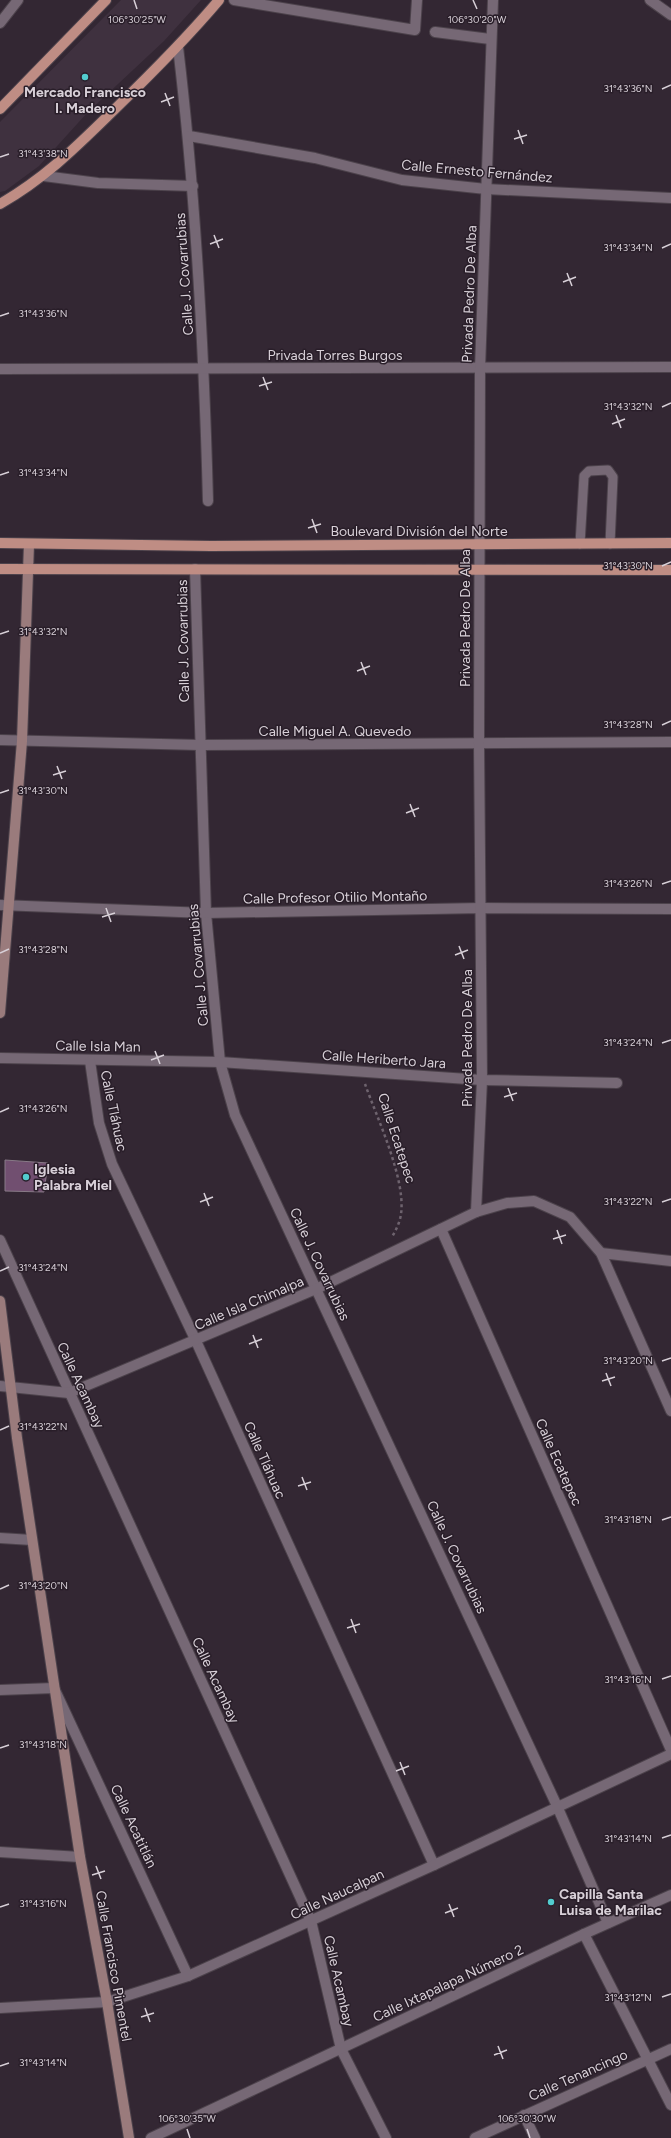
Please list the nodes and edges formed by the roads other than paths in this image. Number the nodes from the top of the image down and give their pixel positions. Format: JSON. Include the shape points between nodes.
{"nodes":[{"id":1,"x":18,"y":0,"type":"edge"},
{"id":2,"x":106,"y":0,"type":"edge"},
{"id":3,"x":219,"y":0,"type":"edge"},
{"id":4,"x":234,"y":0,"type":"edge"},
{"id":5,"x":417,"y":0,"type":"edge"},
{"id":6,"x":493,"y":0,"type":"edge"},
{"id":7,"x":650,"y":0,"type":"edge"},
{"id":8,"x":671,"y":15,"type":"edge"},
{"id":9,"x":0,"y":23,"type":"edge"},
{"id":10,"x":435,"y":32,"type":"dead end"},
{"id":11,"x":490,"y":39,"type":"junction"},
{"id":12,"x":178,"y":47,"type":"junction"},
{"id":13,"x":0,"y":109,"type":"edge"},
{"id":14,"x":189,"y":136,"type":"junction"},
{"id":15,"x":44,"y":176,"type":"junction"},
{"id":16,"x":193,"y":186,"type":"junction"},
{"id":17,"x":486,"y":189,"type":"junction"},
{"id":18,"x":671,"y":198,"type":"edge"},
{"id":19,"x":0,"y":204,"type":"edge"},
{"id":20,"x":671,"y":367,"type":"edge"},
{"id":21,"x":480,"y":369,"type":"junction"},
{"id":22,"x":0,"y":370,"type":"edge"},
{"id":23,"x":204,"y":370,"type":"junction"},
{"id":24,"x":208,"y":501,"type":"dead end"},
{"id":25,"x":0,"y":543,"type":"edge"},
{"id":26,"x":671,"y":543,"type":"edge"},
{"id":27,"x":29,"y":544,"type":"junction"},
{"id":28,"x":580,"y":544,"type":"junction"},
{"id":29,"x":610,"y":544,"type":"junction"},
{"id":30,"x":479,"y":545,"type":"junction"},
{"id":31,"x":1,"y":566,"type":"edge"},
{"id":32,"x":28,"y":568,"type":"junction"},
{"id":33,"x":195,"y":569,"type":"junction"},
{"id":34,"x":479,"y":570,"type":"junction"},
{"id":35,"x":671,"y":570,"type":"edge"},
{"id":36,"x":0,"y":740,"type":"edge"},
{"id":37,"x":22,"y":741,"type":"junction"},
{"id":38,"x":671,"y":742,"type":"edge"},
{"id":39,"x":479,"y":744,"type":"junction"},
{"id":40,"x":200,"y":745,"type":"junction"},
{"id":41,"x":4,"y":906,"type":"edge"},
{"id":42,"x":482,"y":908,"type":"junction"},
{"id":43,"x":671,"y":909,"type":"edge"},
{"id":44,"x":206,"y":913,"type":"junction"},
{"id":45,"x":0,"y":1013,"type":"edge"},
{"id":46,"x":0,"y":1058,"type":"edge"},
{"id":47,"x":90,"y":1061,"type":"junction"},
{"id":48,"x":220,"y":1062,"type":"junction"},
{"id":49,"x":482,"y":1080,"type":"junction"},
{"id":50,"x":618,"y":1083,"type":"dead end"},
{"id":51,"x":476,"y":1212,"type":"junction"},
{"id":52,"x":441,"y":1229,"type":"junction"},
{"id":53,"x":0,"y":1240,"type":"edge"},
{"id":54,"x":600,"y":1253,"type":"junction"},
{"id":55,"x":671,"y":1261,"type":"edge"},
{"id":56,"x":316,"y":1289,"type":"junction"},
{"id":57,"x":0,"y":1301,"type":"edge"},
{"id":58,"x":196,"y":1341,"type":"junction"},
{"id":59,"x":0,"y":1386,"type":"edge"},
{"id":60,"x":11,"y":1388,"type":"junction"},
{"id":61,"x":70,"y":1393,"type":"junction"},
{"id":62,"x":671,"y":1411,"type":"edge"},
{"id":63,"x":0,"y":1538,"type":"edge"},
{"id":64,"x":32,"y":1540,"type":"junction"},
{"id":65,"x":54,"y":1688,"type":"junction"},
{"id":66,"x":0,"y":1690,"type":"edge"},
{"id":67,"x":671,"y":1750,"type":"edge"},
{"id":68,"x":671,"y":1754,"type":"edge"},
{"id":69,"x":557,"y":1806,"type":"junction"},
{"id":70,"x":0,"y":1852,"type":"edge"},
{"id":71,"x":80,"y":1857,"type":"junction"},
{"id":72,"x":434,"y":1865,"type":"junction"},
{"id":73,"x":671,"y":1895,"type":"edge"},
{"id":74,"x":311,"y":1921,"type":"junction"},
{"id":75,"x":608,"y":1923,"type":"junction"},
{"id":76,"x":584,"y":1934,"type":"junction"},
{"id":77,"x":188,"y":1976,"type":"junction"},
{"id":78,"x":107,"y":2002,"type":"junction"},
{"id":79,"x":0,"y":2008,"type":"edge"},
{"id":80,"x":341,"y":2049,"type":"junction"},
{"id":81,"x":671,"y":2049,"type":"edge"},
{"id":82,"x":648,"y":2059,"type":"junction"},
{"id":83,"x":671,"y":2105,"type":"edge"},
{"id":84,"x":524,"y":2115,"type":"junction"},
{"id":85,"x":128,"y":2138,"type":"edge"},
{"id":86,"x":152,"y":2138,"type":"edge"},
{"id":87,"x":386,"y":2138,"type":"edge"},
{"id":88,"x":475,"y":2138,"type":"edge"},
{"id":89,"x":535,"y":2138,"type":"edge"}],
"edges":[{"from":1,"to":9,"type":"street"},
{"from":2,"to":13,"type":"main road"},
{"from":3,"to":12,"type":"main road"},
{"from":4,"to":5,"type":"street","via":[[415,30]]},
{"from":6,"to":11,"type":"street","name":"Privada Pedro De Alba"},
{"from":7,"to":8,"type":"street"},
{"from":10,"to":11,"type":"street"},
{"from":11,"to":17,"type":"street","name":"Privada Pedro De Alba"},
{"from":12,"to":14,"type":"street","name":"Calle J. Covarrubias"},
{"from":12,"to":15,"type":"main road"},
{"from":14,"to":16,"type":"street","name":"Calle J. Covarrubias"},
{"from":14,"to":17,"type":"street","name":"Calle Ernesto Fernández","via":[[315,158],[402,180]]},
{"from":15,"to":16,"type":"street","via":[[98,183]]},
{"from":15,"to":19,"type":"main road"},
{"from":16,"to":23,"type":"street","name":"Calle J. Covarrubias"},
{"from":17,"to":18,"type":"street","name":"Calle Ernesto Fernández"},
{"from":17,"to":21,"type":"street","name":"Privada Pedro De Alba"},
{"from":20,"to":21,"type":"street","name":"Privada Torres Burgos"},
{"from":21,"to":23,"type":"street","name":"Privada Torres Burgos"},
{"from":21,"to":30,"type":"street","name":"Privada Pedro De Alba"},
{"from":22,"to":23,"type":"street","name":"Privada Torres Burgos"},
{"from":23,"to":24,"type":"street","name":"Calle J. Covarrubias"},
{"from":25,"to":27,"type":"main road","name":"Boulevard División del Norte"},
{"from":26,"to":29,"type":"main road","name":"Boulevard División del Norte"},
{"from":27,"to":30,"type":"main road","name":"Boulevard División del Norte"},
{"from":27,"to":32,"type":"main road"},
{"from":28,"to":29,"type":"main road","name":"Boulevard División del Norte"},
{"from":28,"to":29,"type":"lane","via":[[584,476],[589,471],[603,468],[613,477]]},
{"from":28,"to":30,"type":"main road","name":"Boulevard División del Norte"},
{"from":30,"to":34,"type":"street","name":"Privada Pedro De Alba"},
{"from":31,"to":32,"type":"main road"},
{"from":32,"to":33,"type":"main road"},
{"from":32,"to":37,"type":"main road"},
{"from":33,"to":34,"type":"main road"},
{"from":33,"to":40,"type":"street","name":"Calle J. Covarrubias"},
{"from":34,"to":35,"type":"main road"},
{"from":34,"to":39,"type":"street","name":"Privada Pedro De Alba"},
{"from":36,"to":37,"type":"street","name":"Calle Miguel A. Quevedo"},
{"from":37,"to":40,"type":"street","name":"Calle Miguel A. Quevedo"},
{"from":37,"to":41,"type":"main road"},
{"from":38,"to":39,"type":"street","name":"Calle Miguel A. Quevedo"},
{"from":39,"to":40,"type":"street","name":"Calle Miguel A. Quevedo"},
{"from":39,"to":42,"type":"street","name":"Privada Pedro De Alba"},
{"from":40,"to":44,"type":"street","name":"Calle J. Covarrubias"},
{"from":41,"to":44,"type":"street","name":"Calle Profesor Otilio Montaño"},
{"from":41,"to":45,"type":"main road"},
{"from":42,"to":43,"type":"street","name":"Calle Profesor Otilio Montaño"},
{"from":42,"to":44,"type":"street","name":"Calle Profesor Otilio Montaño"},
{"from":42,"to":49,"type":"street","name":"Privada Pedro De Alba"},
{"from":44,"to":48,"type":"street","name":"Calle J. Covarrubias"},
{"from":46,"to":47,"type":"street","name":"Calle Isla Man"},
{"from":47,"to":48,"type":"street","name":"Calle Isla Man"},
{"from":47,"to":58,"type":"street","name":"Calle Tláhuac","via":[[100,1122],[112,1164]]},
{"from":48,"to":49,"type":"street","name":"Calle Heriberto Jara"},
{"from":48,"to":56,"type":"street","name":"Calle J. Covarrubias","via":[[235,1116]]},
{"from":49,"to":50,"type":"street","name":"Calle Heriberto Jara"},
{"from":49,"to":51,"type":"street","name":"Privada Pedro De Alba"},
{"from":51,"to":52,"type":"street","name":"Calle Isla Chimalpa"},
{"from":51,"to":54,"type":"street","name":"Calle Isla Chimalpa","via":[[507,1203],[534,1201],[570,1217]]},
{"from":52,"to":56,"type":"street","name":"Calle Isla Chimalpa"},
{"from":52,"to":67,"type":"street","name":"Calle Ecatepec"},
{"from":53,"to":61,"type":"street","name":"Calle Acambay"},
{"from":54,"to":55,"type":"street"},
{"from":54,"to":62,"type":"street","name":"Calle Isla Chimalpa"},
{"from":56,"to":58,"type":"street","name":"Calle Isla Chimalpa"},
{"from":56,"to":69,"type":"street","name":"Calle J. Covarrubias"},
{"from":57,"to":60,"type":"main road","name":"Calle Francisco Pimentel"},
{"from":58,"to":61,"type":"street","name":"Calle Isla Chimalpa"},
{"from":58,"to":72,"type":"street","name":"Calle Tláhuac"},
{"from":59,"to":60,"type":"street","name":"Calle Isla Chimalpa"},
{"from":60,"to":61,"type":"street","name":"Calle Isla Chimalpa"},
{"from":60,"to":64,"type":"main road","name":"Calle Francisco Pimentel"},
{"from":61,"to":74,"type":"street","name":"Calle Acambay"},
{"from":63,"to":64,"type":"street"},
{"from":64,"to":65,"type":"main road","name":"Calle Francisco Pimentel"},
{"from":65,"to":66,"type":"street"},
{"from":65,"to":71,"type":"main road","name":"Calle Francisco Pimentel"},
{"from":65,"to":77,"type":"street","name":"Calle Acatitlán"},
{"from":68,"to":69,"type":"street","name":"Calle Naucalpan"},
{"from":69,"to":72,"type":"street","name":"Calle Naucalpan"},
{"from":69,"to":75,"type":"street","name":"Calle J. Covarrubias"},
{"from":70,"to":71,"type":"street"},
{"from":71,"to":78,"type":"main road","name":"Calle Francisco Pimentel"},
{"from":72,"to":74,"type":"street","name":"Calle Naucalpan"},
{"from":73,"to":75,"type":"street","name":"Calle Ixtapalapa Número 2"},
{"from":74,"to":77,"type":"street","name":"Calle Naucalpan"},
{"from":74,"to":80,"type":"street","name":"Calle Acambay"},
{"from":75,"to":76,"type":"street","name":"Calle Ixtapalapa Número 2"},
{"from":76,"to":80,"type":"street","name":"Calle Ixtapalapa Número 2"},
{"from":76,"to":82,"type":"street"},
{"from":77,"to":78,"type":"street","name":"Calle Naucalpan"},
{"from":78,"to":79,"type":"street","name":"Calle Naucalpan"},
{"from":78,"to":85,"type":"main road","name":"Calle Francisco Pimentel"},
{"from":80,"to":86,"type":"street","name":"Calle Ixtapalapa Número 2"},
{"from":80,"to":87,"type":"street","name":"Calle Acambay"},
{"from":81,"to":82,"type":"street","name":"Calle Tenancingo"},
{"from":82,"to":83,"type":"street"},
{"from":82,"to":84,"type":"street","name":"Calle Tenancingo"},
{"from":84,"to":88,"type":"street","name":"Calle Tenancingo"},
{"from":84,"to":89,"type":"street"}]}
